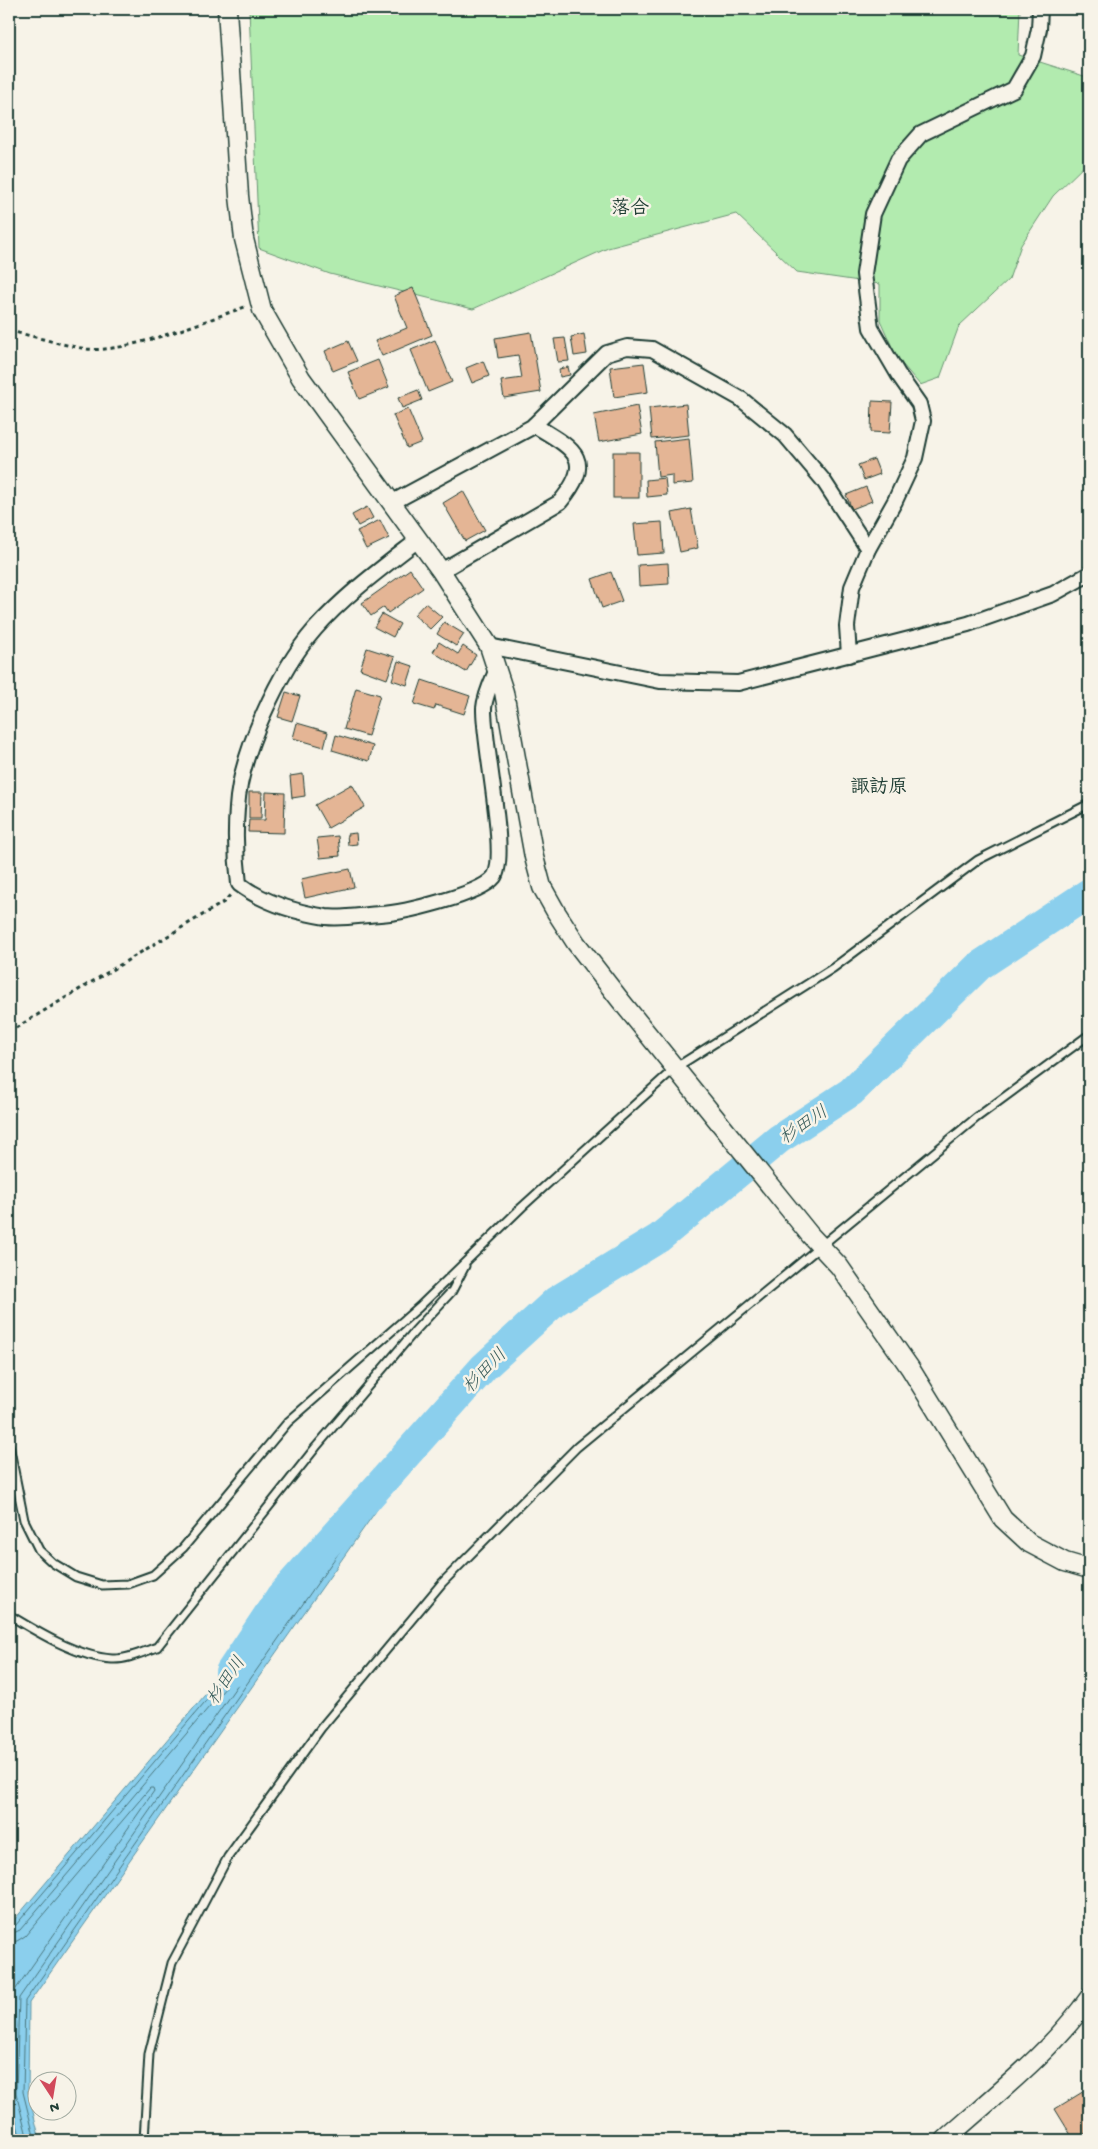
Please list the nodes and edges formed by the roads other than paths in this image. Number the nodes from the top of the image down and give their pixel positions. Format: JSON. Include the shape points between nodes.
{"nodes":[{"id":1,"x":227,"y":9,"type":"edge"},
{"id":2,"x":1040,"y":9,"type":"edge"},
{"id":3,"x":534,"y":425,"type":"junction"},
{"id":4,"x":391,"y":503,"type":"junction"},
{"id":5,"x":418,"y":540,"type":"junction"},
{"id":6,"x":868,"y":549,"type":"junction"},
{"id":7,"x":441,"y":571,"type":"junction"},
{"id":8,"x":1089,"y":574,"type":"edge"},
{"id":9,"x":489,"y":646,"type":"junction"},
{"id":10,"x":849,"y":655,"type":"junction"},
{"id":11,"x":497,"y":669,"type":"junction"},
{"id":12,"x":1089,"y":804,"type":"edge"},
{"id":13,"x":1089,"y":1035,"type":"edge"},
{"id":14,"x":675,"y":1068,"type":"junction"},
{"id":15,"x":815,"y":1240,"type":"junction"},
{"id":16,"x":467,"y":1261,"type":"junction"},
{"id":17,"x":9,"y":1445,"type":"edge"},
{"id":18,"x":1089,"y":1569,"type":"edge"},
{"id":19,"x":9,"y":1615,"type":"edge"},
{"id":20,"x":1089,"y":1998,"type":"edge"},
{"id":21,"x":144,"y":2140,"type":"edge"},
{"id":22,"x":945,"y":2140,"type":"edge"}],
"edges":[{"from":1,"to":4,"type":"street","via":[[239,196],[244,239],[260,302],[271,329],[301,378]]},
{"from":2,"to":6,"type":"street","via":[[1032,56],[1014,89],[921,134],[898,160],[873,214],[864,274],[871,328],[919,404],[923,421],[915,458]]},
{"from":3,"to":4,"type":"street"},
{"from":3,"to":6,"type":"street","via":[[607,353],[627,347],[652,349],[741,399],[785,435],[823,480]]},
{"from":3,"to":7,"type":"street","via":[[575,455],[580,467],[575,484],[560,502]]},
{"from":4,"to":5,"type":"street"},
{"from":5,"to":7,"type":"street"},
{"from":5,"to":11,"type":"street","via":[[354,590],[290,660],[243,768],[237,808],[239,884],[256,897],[278,906],[328,917],[397,914],[464,894],[493,878],[498,866],[499,846],[484,707]]},
{"from":6,"to":10,"type":"street","via":[[852,587],[847,626]]},
{"from":7,"to":9,"type":"street"},
{"from":8,"to":10,"type":"street","via":[[1053,594],[968,624]]},
{"from":9,"to":10,"type":"street","via":[[660,681],[738,683]]},
{"from":9,"to":11,"type":"street"},
{"from":11,"to":14,"type":"street","via":[[542,887],[576,943]]},
{"from":12,"to":14,"type":"lane","via":[[978,860],[833,968]]},
{"from":13,"to":15,"type":"lane"},
{"from":14,"to":15,"type":"street"},
{"from":14,"to":16,"type":"lane"},
{"from":15,"to":18,"type":"street","via":[[839,1266],[910,1368],[1003,1519],[1029,1543],[1065,1562]]},
{"from":15,"to":21,"type":"lane","via":[[577,1448],[442,1583],[320,1728],[228,1857],[172,1963],[149,2054]]},
{"from":16,"to":17,"type":"lane","via":[[288,1422],[183,1548],[152,1575],[128,1584],[102,1585],[76,1577],[39,1550],[24,1520]]},
{"from":16,"to":19,"type":"lane","via":[[452,1291],[316,1447],[156,1647],[140,1654],[112,1659],[77,1650]]},
{"from":20,"to":22,"type":"street","via":[[1069,2026],[1040,2055]]}]}
